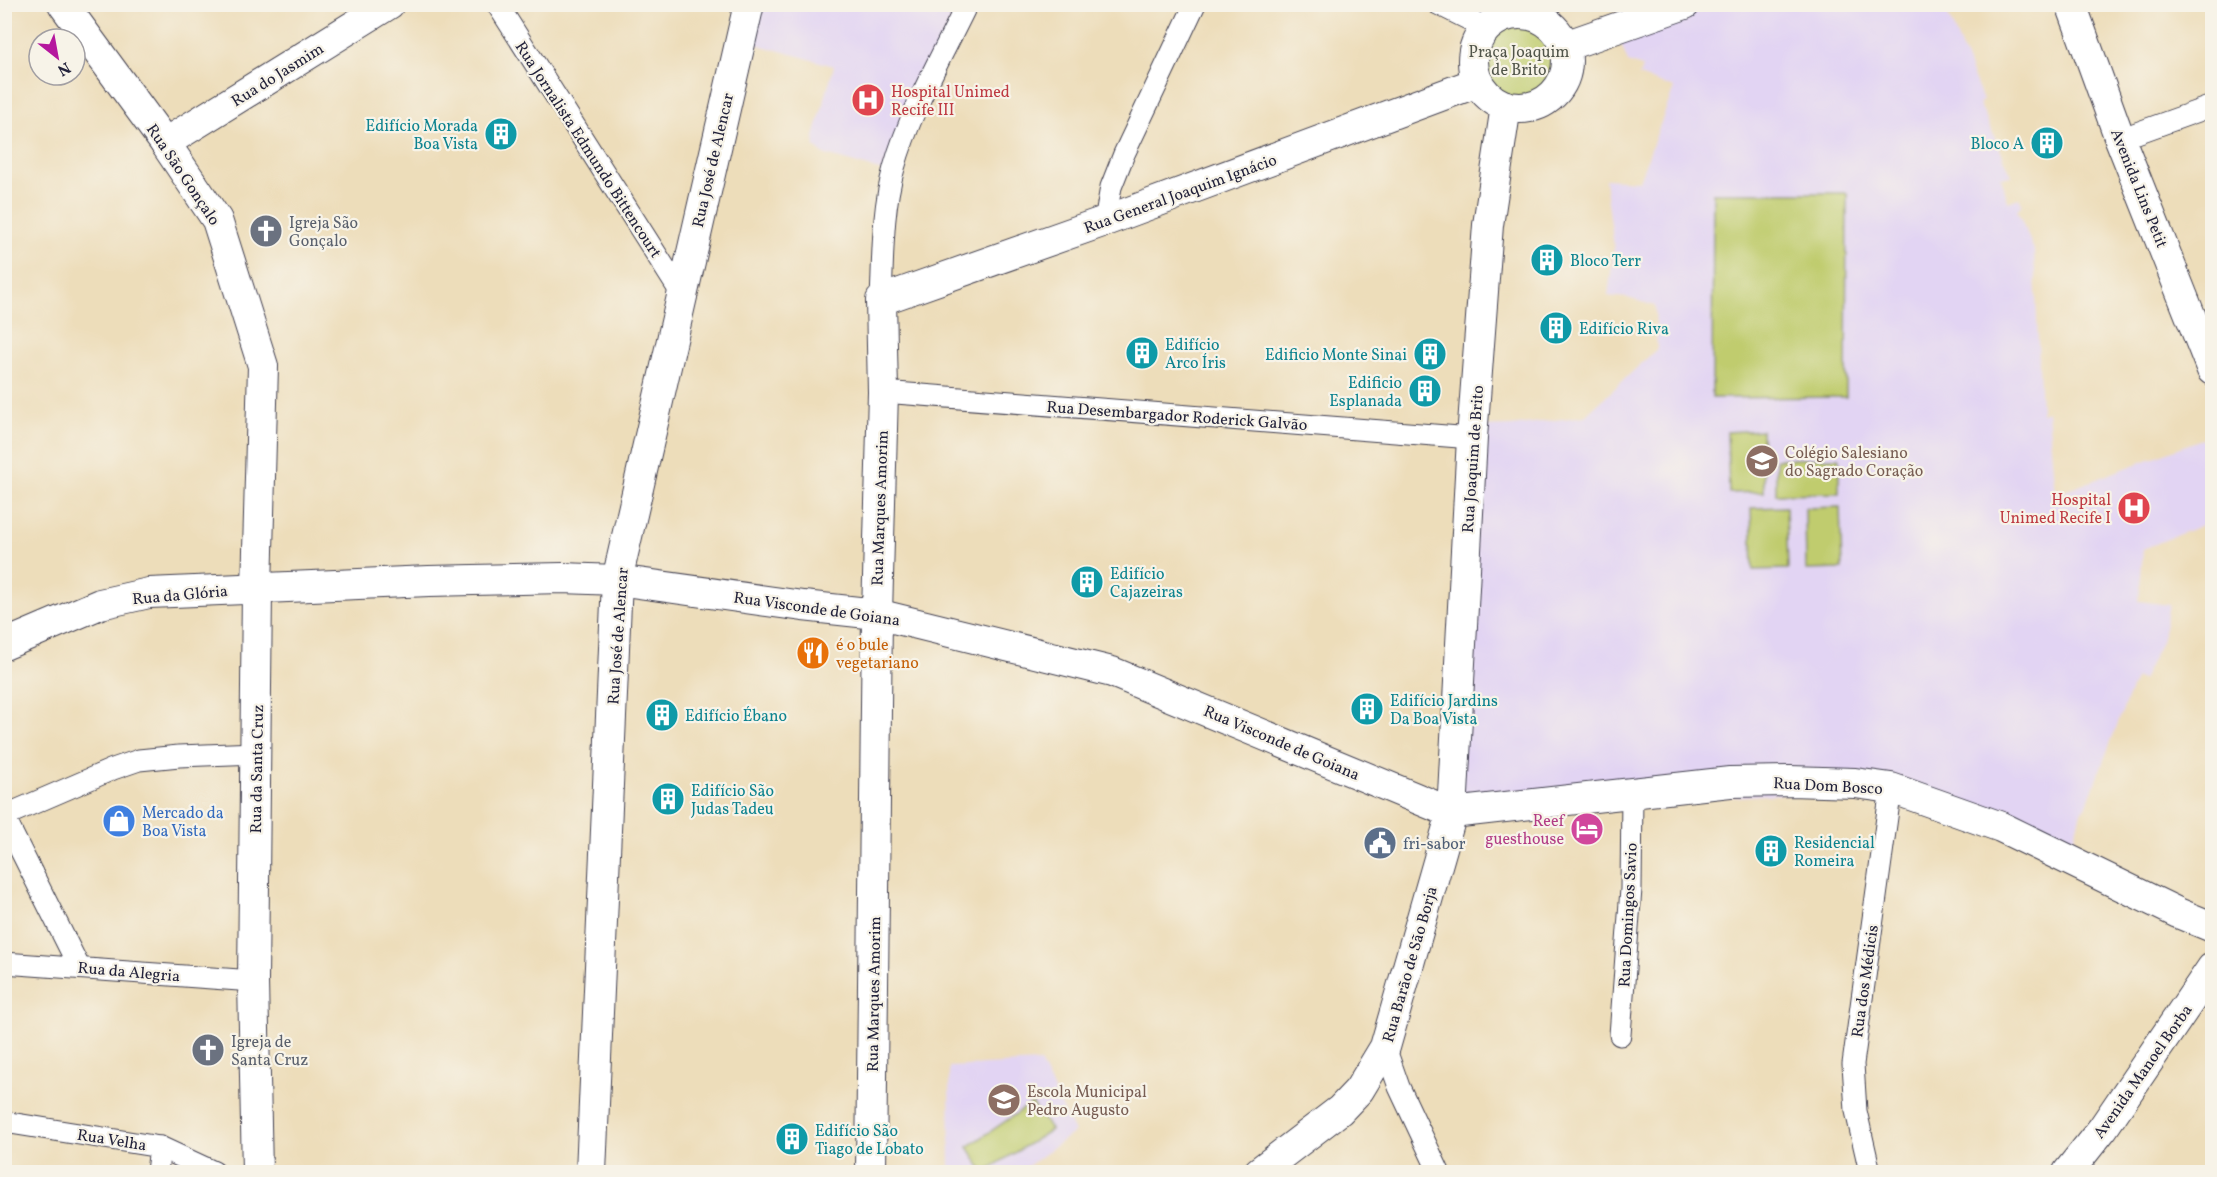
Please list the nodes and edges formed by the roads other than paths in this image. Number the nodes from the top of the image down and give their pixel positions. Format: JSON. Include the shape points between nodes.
{"nodes":[{"id":1,"x":63,"y":4,"type":"edge"},
{"id":2,"x":389,"y":4,"type":"edge"},
{"id":3,"x":497,"y":4,"type":"edge"},
{"id":4,"x":748,"y":4,"type":"edge"},
{"id":5,"x":966,"y":4,"type":"edge"},
{"id":6,"x":1195,"y":4,"type":"edge"},
{"id":7,"x":1438,"y":4,"type":"edge"},
{"id":8,"x":1685,"y":4,"type":"edge"},
{"id":9,"x":2071,"y":4,"type":"edge"},
{"id":10,"x":1518,"y":9,"type":"edge"},
{"id":11,"x":1486,"y":28,"type":"junction"},
{"id":12,"x":1565,"y":46,"type":"junction"},
{"id":13,"x":1478,"y":82,"type":"junction"},
{"id":14,"x":1506,"y":106,"type":"junction"},
{"id":15,"x":2212,"y":106,"type":"edge"},
{"id":16,"x":2120,"y":139,"type":"junction"},
{"id":17,"x":165,"y":143,"type":"junction"},
{"id":18,"x":1105,"y":221,"type":"junction"},
{"id":19,"x":681,"y":294,"type":"junction"},
{"id":20,"x":881,"y":300,"type":"junction"},
{"id":21,"x":263,"y":366,"type":"joint"},
{"id":22,"x":2212,"y":370,"type":"edge"},
{"id":23,"x":883,"y":392,"type":"junction"},
{"id":24,"x":1472,"y":438,"type":"junction"},
{"id":25,"x":617,"y":580,"type":"junction"},
{"id":26,"x":257,"y":588,"type":"junction"},
{"id":27,"x":877,"y":614,"type":"junction"},
{"id":28,"x":4,"y":645,"type":"edge"},
{"id":29,"x":257,"y":753,"type":"junction"},
{"id":30,"x":1891,"y":788,"type":"junction"},
{"id":31,"x":1632,"y":794,"type":"junction"},
{"id":32,"x":1452,"y":813,"type":"junction"},
{"id":33,"x":4,"y":817,"type":"edge"},
{"id":34,"x":2212,"y":927,"type":"edge"},
{"id":35,"x":4,"y":963,"type":"edge"},
{"id":36,"x":79,"y":967,"type":"junction"},
{"id":37,"x":2211,"y":972,"type":"edge"},
{"id":38,"x":253,"y":981,"type":"junction"},
{"id":39,"x":1620,"y":1035,"type":"dead end"},
{"id":40,"x":1386,"y":1047,"type":"junction"},
{"id":41,"x":4,"y":1122,"type":"edge"},
{"id":42,"x":160,"y":1147,"type":"junction"},
{"id":43,"x":157,"y":1173,"type":"edge"},
{"id":44,"x":214,"y":1173,"type":"edge"},
{"id":45,"x":256,"y":1173,"type":"edge"},
{"id":46,"x":591,"y":1173,"type":"edge"},
{"id":47,"x":871,"y":1173,"type":"edge"},
{"id":48,"x":1259,"y":1173,"type":"edge"},
{"id":49,"x":1439,"y":1173,"type":"edge"},
{"id":50,"x":1870,"y":1173,"type":"edge"},
{"id":51,"x":2068,"y":1173,"type":"edge"}],
"edges":[{"from":1,"to":17,"type":"street","name":"Rua São Gonçalo"},
{"from":2,"to":17,"type":"street","name":"Rua do Jasmim"},
{"from":3,"to":19,"type":"street","name":"Rua Jornalista Edmundo Bittencourt"},
{"from":4,"to":19,"type":"street","name":"Rua José de Alencar"},
{"from":5,"to":20,"type":"street","name":"Rua Marques Amorim","via":[[906,130],[893,170],[886,210]]},
{"from":6,"to":18,"type":"street","via":[[1124,154]]},
{"from":7,"to":11,"type":"street"},
{"from":8,"to":12,"type":"street"},
{"from":9,"to":16,"type":"street","name":"Avenida Lins Petit"},
{"from":10,"to":11,"type":"street"},
{"from":10,"to":12,"type":"street","via":[[1548,22]]},
{"from":11,"to":13,"type":"street","via":[[1479,37],[1473,60]]},
{"from":12,"to":14,"type":"street","via":[[1568,61],[1558,89],[1535,106]]},
{"from":13,"to":14,"type":"street","via":[[1490,97]]},
{"from":13,"to":18,"type":"street","name":"Rua General Joaquim Ignácio"},
{"from":14,"to":24,"type":"street","name":"Rua Joaquim de Brito","via":[[1488,225]]},
{"from":15,"to":16,"type":"street"},
{"from":16,"to":22,"type":"street","name":"Avenida Lins Petit"},
{"from":17,"to":21,"type":"street","name":"Rua São Gonçalo","via":[[217,220]]},
{"from":18,"to":20,"type":"street","name":"Rua General Joaquim Ignácio"},
{"from":19,"to":25,"type":"street","name":"Rua José de Alencar"},
{"from":20,"to":23,"type":"street","name":"Rua Marques Amorim"},
{"from":21,"to":26,"type":"street","name":"Rua da Santa Cruz"},
{"from":23,"to":24,"type":"street","name":"Rua Desembargador Roderick Galvão"},
{"from":23,"to":27,"type":"street","name":"Rua Marques Amorim"},
{"from":24,"to":32,"type":"street","name":"Rua Joaquim de Brito"},
{"from":25,"to":26,"type":"street","name":"Rua Visconde de Goiana","via":[[551,578]]},
{"from":25,"to":27,"type":"street","name":"Rua Visconde de Goiana"},
{"from":25,"to":46,"type":"street","name":"Rua José de Alencar"},
{"from":26,"to":28,"type":"street","name":"Rua da Glória","via":[[149,593],[100,604]]},
{"from":26,"to":29,"type":"street","name":"Rua da Santa Cruz"},
{"from":27,"to":32,"type":"street","name":"Rua Visconde de Goiana","via":[[1112,672]]},
{"from":27,"to":47,"type":"street","name":"Rua Marques Amorim"},
{"from":29,"to":33,"type":"street","via":[[139,760]]},
{"from":29,"to":38,"type":"street","name":"Rua da Santa Cruz"},
{"from":30,"to":31,"type":"street","name":"Rua Dom Bosco","via":[[1855,783],[1730,782]]},
{"from":30,"to":34,"type":"street","name":"Rua Dom Bosco","via":[[2001,827]]},
{"from":30,"to":50,"type":"street","name":"Rua dos Médicis","via":[[1853,1064],[1856,1111]]},
{"from":31,"to":32,"type":"street","name":"Rua Dom Bosco"},
{"from":31,"to":39,"type":"street","name":"Rua Domingos Savio","via":[[1631,889]]},
{"from":32,"to":40,"type":"street","name":"Rua Barão de São Borja"},
{"from":33,"to":36,"type":"street"},
{"from":35,"to":36,"type":"street","name":"Rua da Alegria"},
{"from":36,"to":38,"type":"street","name":"Rua da Alegria"},
{"from":37,"to":51,"type":"street","name":"Avenida Manoel Borba"},
{"from":38,"to":45,"type":"street","name":"Rua da Santa Cruz"},
{"from":40,"to":48,"type":"street","name":"Rua Barão de São Borja","via":[[1359,1090],[1340,1110]]},
{"from":40,"to":49,"type":"street"},
{"from":41,"to":42,"type":"street","name":"Rua Velha"},
{"from":42,"to":43,"type":"street"},
{"from":42,"to":44,"type":"street","name":"Rua Velha"}]}
